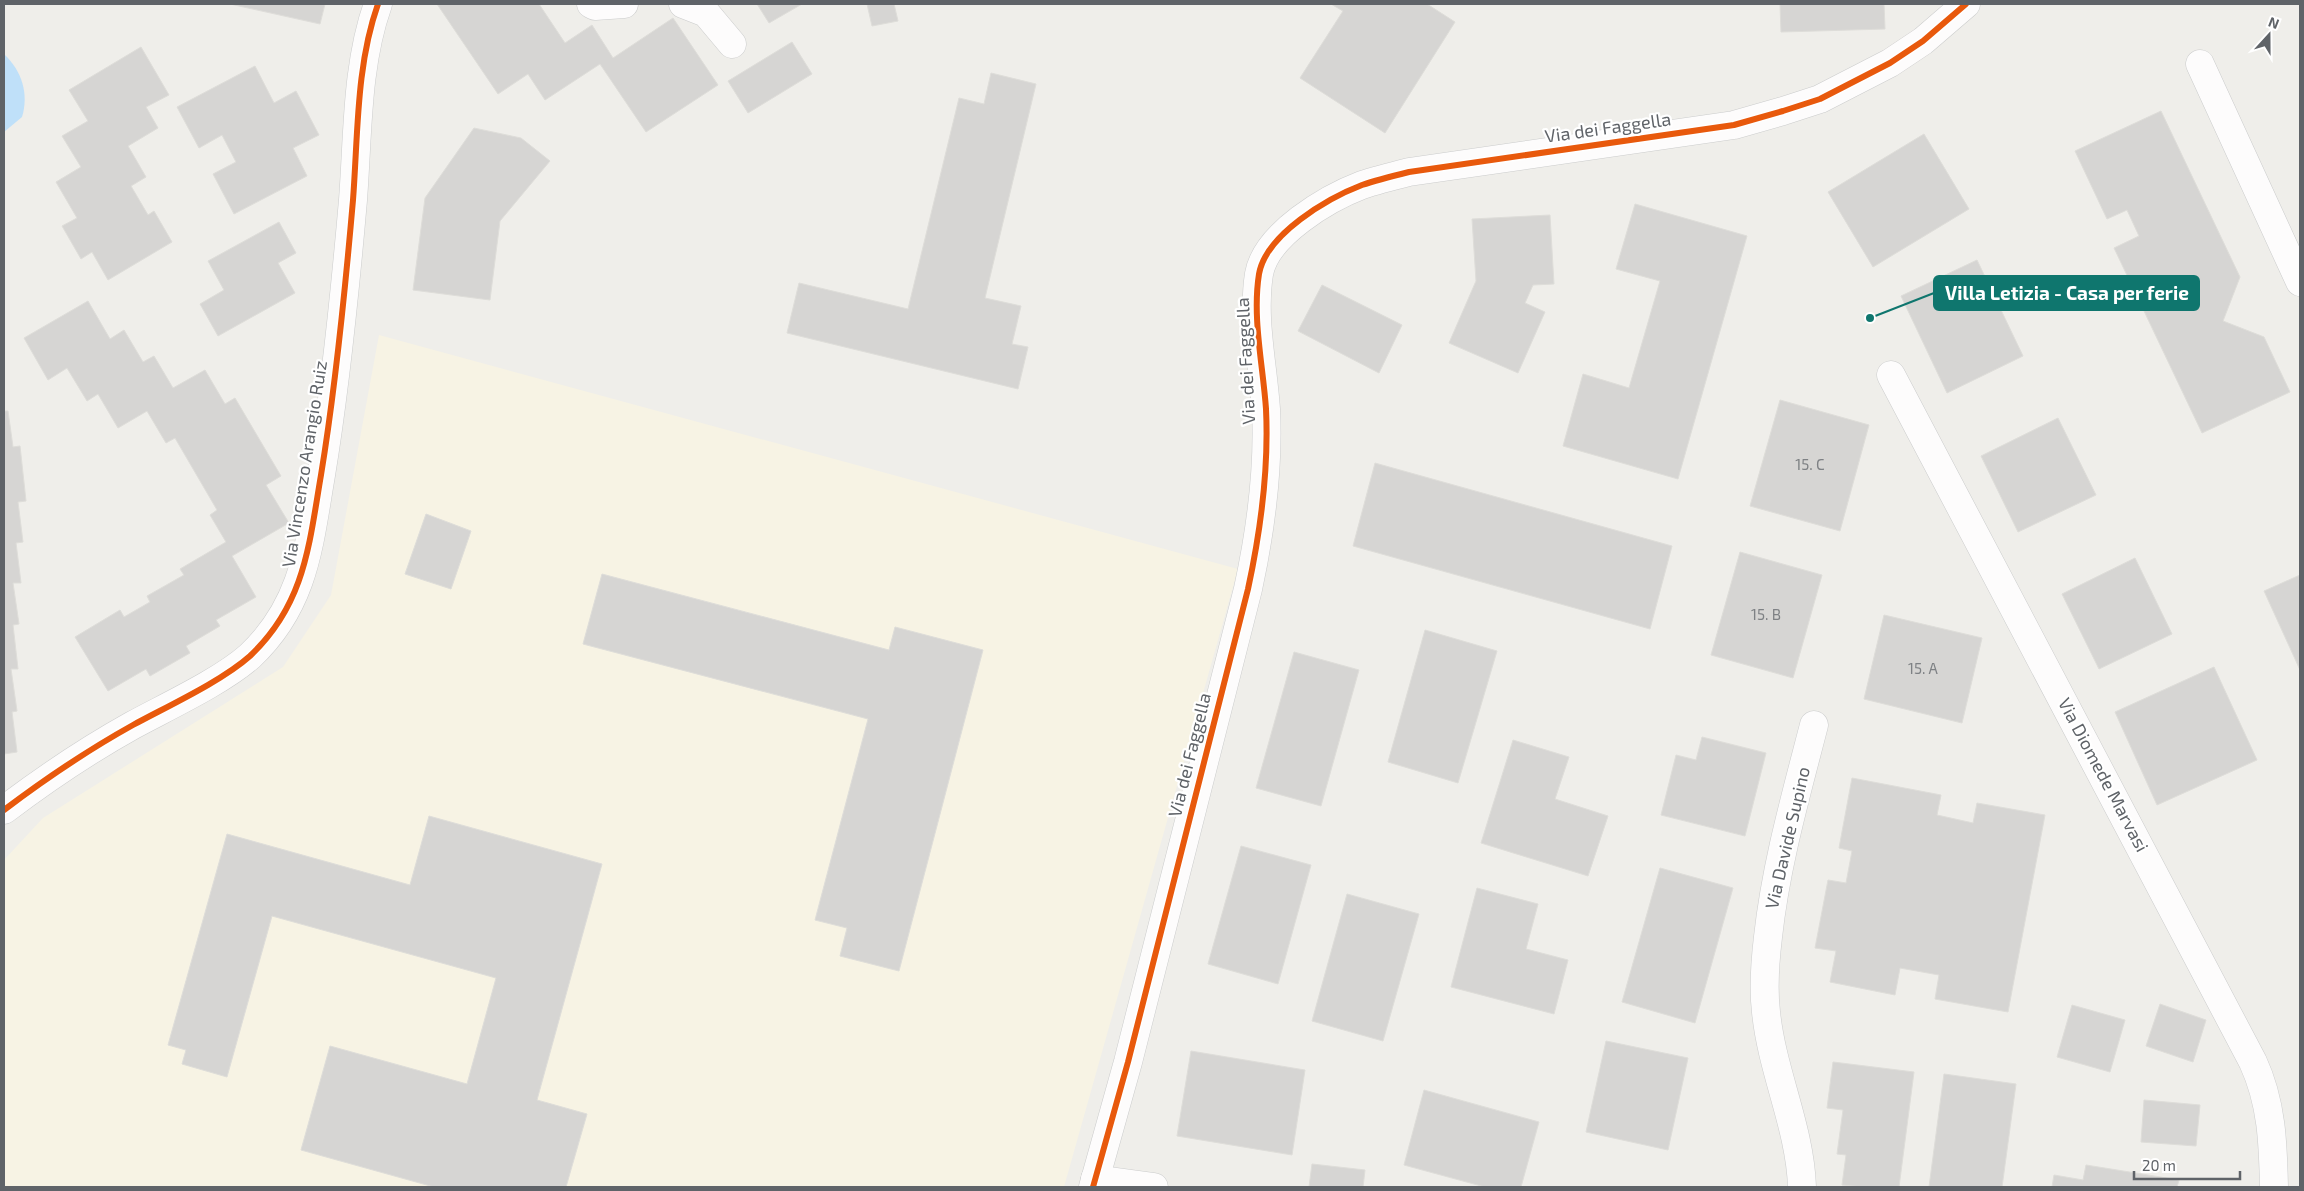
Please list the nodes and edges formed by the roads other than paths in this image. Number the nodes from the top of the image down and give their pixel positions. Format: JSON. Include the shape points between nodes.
{"nodes":[{"id":1,"x":378,"y":4,"type":"edge"},
{"id":2,"x":591,"y":4,"type":"edge"},
{"id":3,"x":624,"y":4,"type":"edge"},
{"id":4,"x":682,"y":4,"type":"edge"},
{"id":5,"x":1966,"y":4,"type":"edge"},
{"id":6,"x":732,"y":44,"type":"dead end"},
{"id":7,"x":2200,"y":64,"type":"dead end"},
{"id":8,"x":2300,"y":282,"type":"edge"},
{"id":9,"x":1891,"y":375,"type":"dead end"},
{"id":10,"x":1814,"y":725,"type":"dead end"},
{"id":11,"x":4,"y":810,"type":"edge"},
{"id":12,"x":1094,"y":1183,"type":"edge"},
{"id":13,"x":1154,"y":1187,"type":"edge"},
{"id":14,"x":1802,"y":1187,"type":"edge"},
{"id":15,"x":2274,"y":1187,"type":"edge"}],
"edges":[{"from":1,"to":11,"type":"street","name":"Via Vincenzo Arangio Ruiz","via":[[364,52],[343,318],[328,430],[300,584],[269,636],[249,657],[49,776]]},
{"from":2,"to":3,"type":"street"},
{"from":4,"to":6,"type":"street","via":[[706,14]]},
{"from":5,"to":12,"type":"street","name":"Via dei Faggella","via":[[1923,41],[1890,63],[1820,98],[1734,125],[1383,178],[1322,206],[1295,223],[1271,248],[1259,271],[1257,293],[1266,410],[1264,505],[1260,535]]},
{"from":7,"to":8,"type":"street"},
{"from":9,"to":15,"type":"street","name":"Via Diomede Marvasi","via":[[2254,1062],[2271,1121]]},
{"from":10,"to":14,"type":"street","name":"Via Davide Supino","via":[[1776,871],[1764,970],[1766,1015],[1780,1083],[1792,1120]]},
{"from":12,"to":13,"type":"street"}]}
